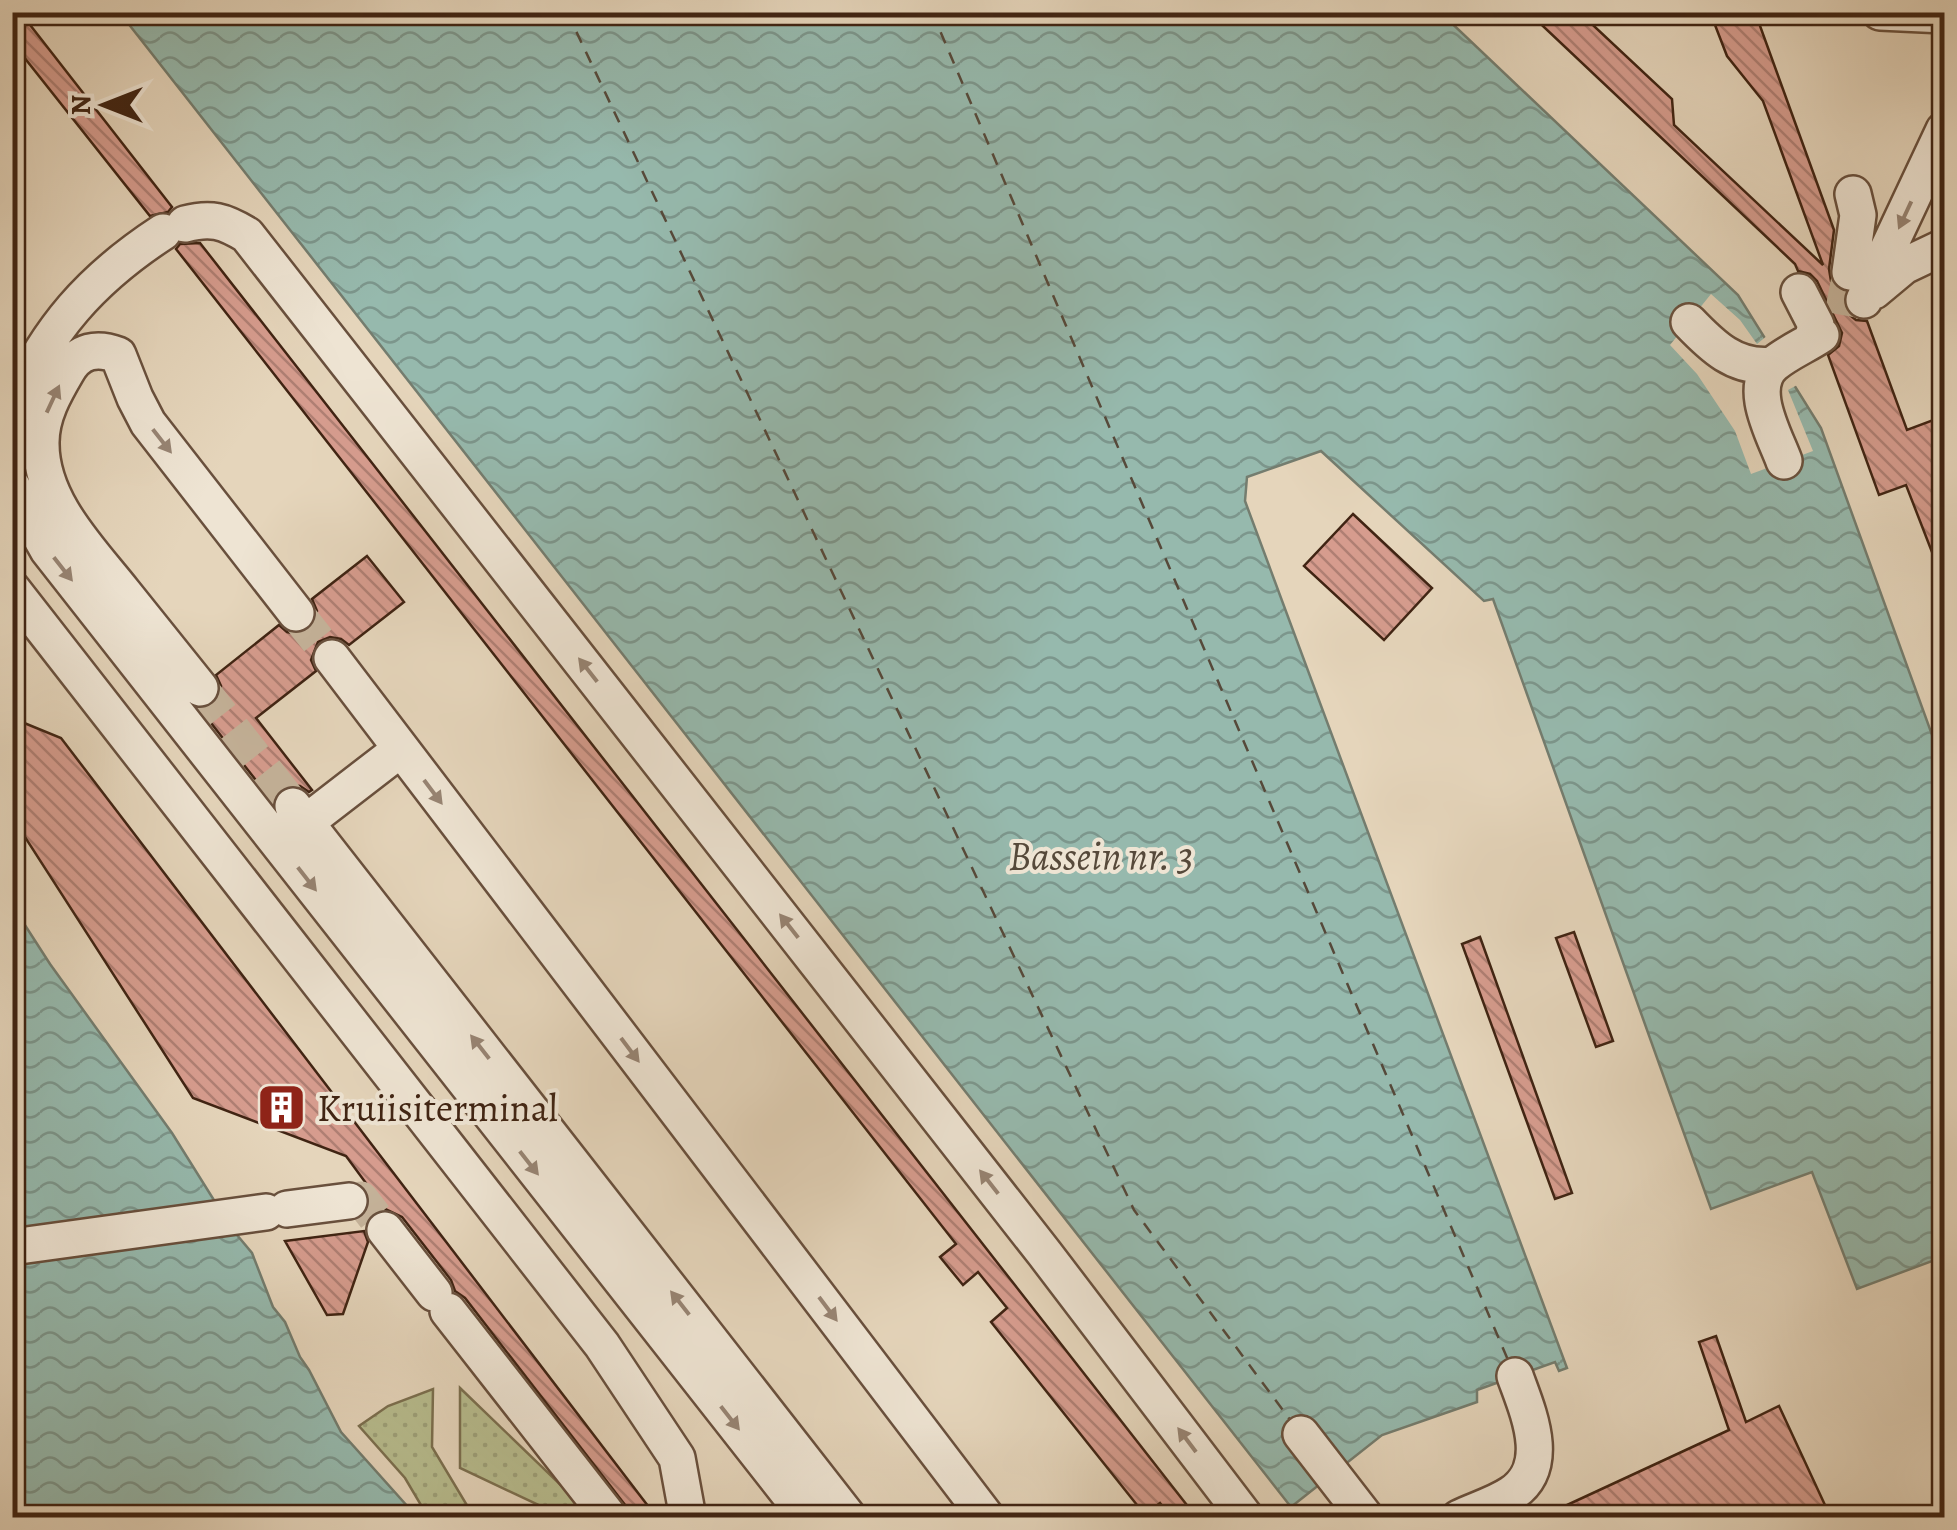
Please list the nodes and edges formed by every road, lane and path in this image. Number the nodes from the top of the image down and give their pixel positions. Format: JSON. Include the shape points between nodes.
{"nodes":[{"id":1,"x":1880,"y":12,"type":"edge"},
{"id":2,"x":1944,"y":15,"type":"edge"},
{"id":3,"x":1944,"y":130,"type":"edge"},
{"id":4,"x":1854,"y":194,"type":"dead end"},
{"id":5,"x":1944,"y":246,"type":"edge"},
{"id":6,"x":1799,"y":292,"type":"dead end"},
{"id":7,"x":1837,"y":317,"type":"junction"},
{"id":8,"x":1688,"y":322,"type":"dead end"},
{"id":9,"x":1772,"y":365,"type":"junction"},
{"id":10,"x":12,"y":409,"type":"edge"},
{"id":11,"x":12,"y":461,"type":"edge"},
{"id":12,"x":1784,"y":462,"type":"dead end"},
{"id":13,"x":12,"y":486,"type":"edge"},
{"id":14,"x":35,"y":512,"type":"edge"},
{"id":15,"x":12,"y":589,"type":"edge"},
{"id":16,"x":296,"y":613,"type":"tunnel mouth"},
{"id":17,"x":332,"y":658,"type":"tunnel mouth"},
{"id":18,"x":200,"y":688,"type":"tunnel mouth"},
{"id":19,"x":401,"y":750,"type":"junction"},
{"id":20,"x":292,"y":824,"type":"junction"},
{"id":21,"x":349,"y":1201,"type":"dead end"},
{"id":22,"x":385,"y":1230,"type":"tunnel mouth"},
{"id":23,"x":12,"y":1247,"type":"edge"},
{"id":24,"x":1515,"y":1376,"type":"dead end"},
{"id":25,"x":1301,"y":1434,"type":"dead end"},
{"id":26,"x":610,"y":1518,"type":"edge"},
{"id":27,"x":688,"y":1518,"type":"edge"},
{"id":28,"x":808,"y":1518,"type":"edge"},
{"id":29,"x":848,"y":1518,"type":"edge"},
{"id":30,"x":987,"y":1518,"type":"edge"},
{"id":31,"x":1246,"y":1518,"type":"edge"},
{"id":32,"x":1366,"y":1518,"type":"edge"},
{"id":33,"x":1459,"y":1518,"type":"edge"}],
"edges":[{"from":1,"to":2,"type":"lane"},
{"from":3,"to":7,"type":"lane","one_way":true},
{"from":4,"to":7,"type":"lane","via":[[1858,215]]},
{"from":5,"to":7,"type":"lane","via":[[1904,266]]},
{"from":6,"to":7,"type":"lane","via":[[1816,325]]},
{"from":7,"to":9,"type":"lane"},
{"from":8,"to":9,"type":"lane","via":[[1730,358]]},
{"from":9,"to":12,"type":"lane","via":[[1763,400]]},
{"from":31,"to":10,"type":"lane","one_way":true,"via":[[247,235],[224,221],[204,219],[174,228],[92,285],[36,361]]},
{"from":11,"to":14,"type":"lane"},
{"from":13,"to":14,"type":"lane"},
{"from":14,"to":16,"type":"lane","one_way":true,"via":[[50,401],[70,365],[88,351],[118,354],[148,424]]},
{"from":14,"to":18,"type":"lane","via":[[77,534]]},
{"from":14,"to":20,"type":"lane","one_way":true},
{"from":15,"to":27,"type":"lane","via":[[602,1345],[678,1458]]},
{"from":17,"to":19,"type":"lane"},
{"from":19,"to":20,"type":"lane"},
{"from":19,"to":30,"type":"lane","one_way":true},
{"from":20,"to":28,"type":"lane","one_way":true},
{"from":29,"to":20,"type":"lane","one_way":true},
{"from":21,"to":23,"type":"lane"},
{"from":22,"to":26,"type":"lane"},
{"from":24,"to":33,"type":"lane","via":[[1532,1422],[1536,1450],[1530,1474],[1513,1493]]},
{"from":25,"to":32,"type":"lane"}]}
